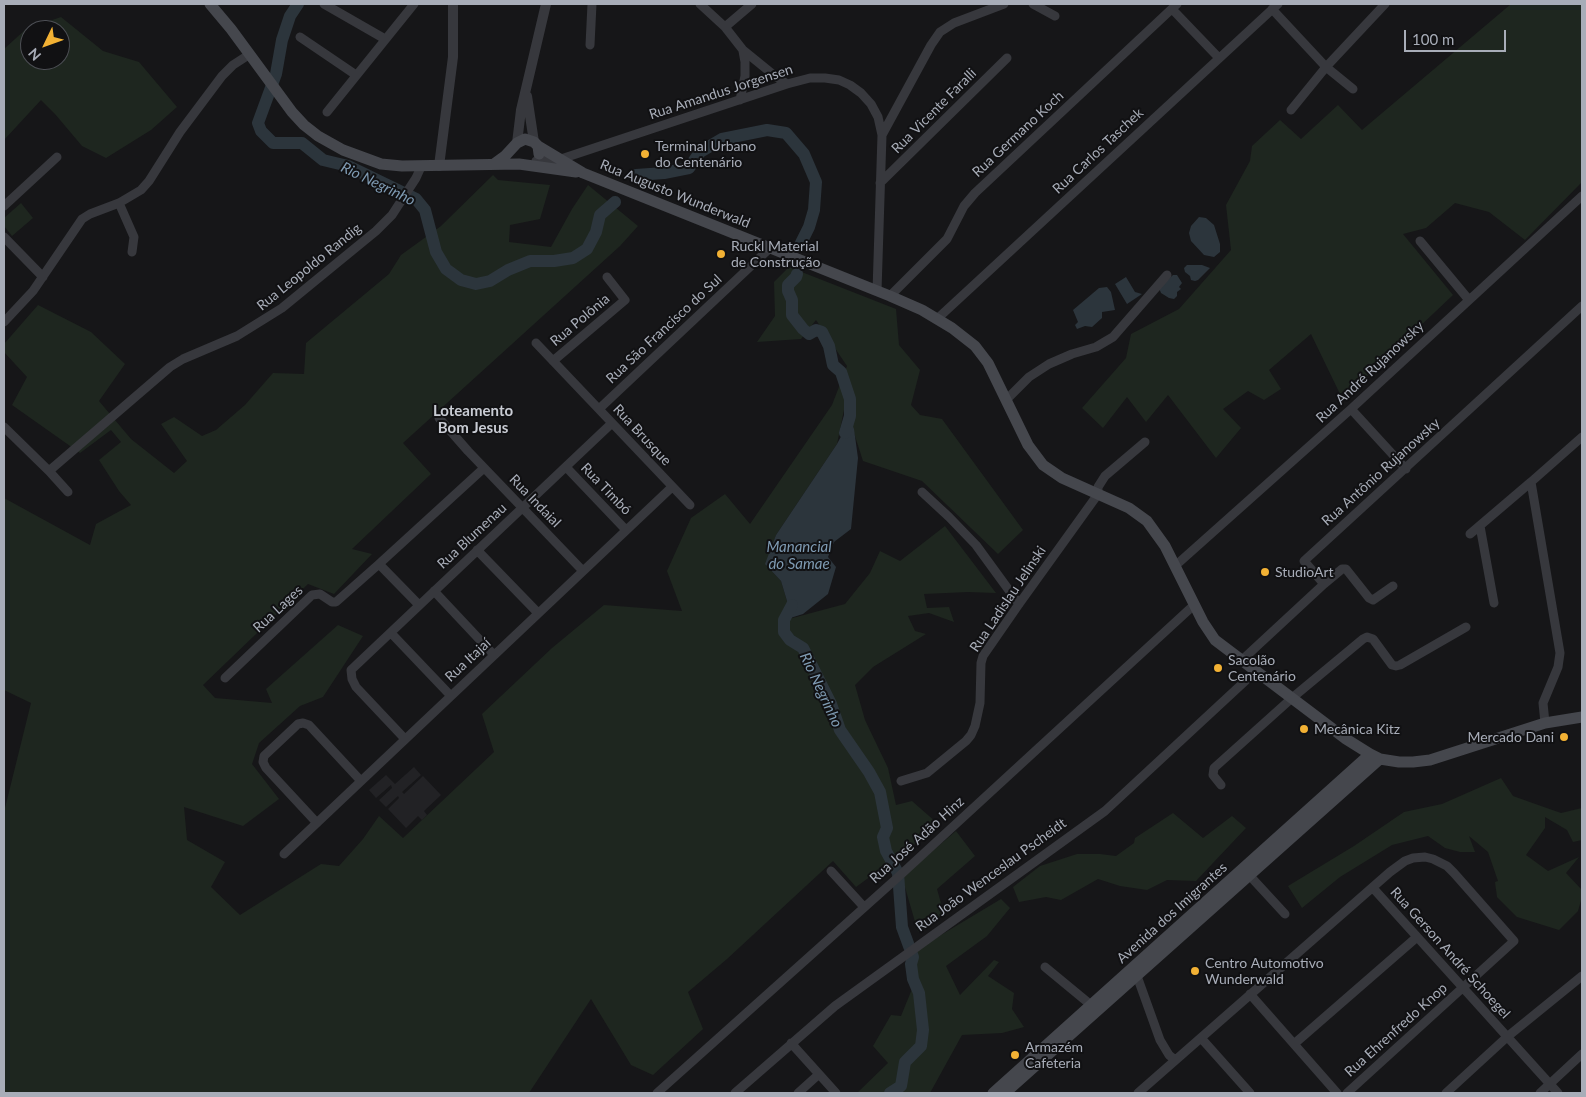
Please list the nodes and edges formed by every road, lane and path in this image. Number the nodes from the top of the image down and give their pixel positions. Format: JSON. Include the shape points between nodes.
{"nodes":[{"id":1,"x":210,"y":4,"type":"edge"},
{"id":2,"x":324,"y":4,"type":"edge"},
{"id":3,"x":414,"y":4,"type":"edge"},
{"id":4,"x":453,"y":4,"type":"edge"},
{"id":5,"x":546,"y":4,"type":"edge"},
{"id":6,"x":592,"y":4,"type":"edge"},
{"id":7,"x":700,"y":4,"type":"edge"},
{"id":8,"x":752,"y":4,"type":"edge"},
{"id":9,"x":1004,"y":4,"type":"edge"},
{"id":10,"x":1033,"y":4,"type":"edge"},
{"id":11,"x":1385,"y":4,"type":"edge"},
{"id":12,"x":1175,"y":6,"type":"edge"},
{"id":13,"x":1275,"y":6,"type":"edge"},
{"id":14,"x":1054,"y":16,"type":"dead end"},
{"id":15,"x":726,"y":28,"type":"junction"},
{"id":16,"x":300,"y":36,"type":"dead end"},
{"id":17,"x":385,"y":39,"type":"junction"},
{"id":18,"x":590,"y":45,"type":"dead end"},
{"id":19,"x":743,"y":50,"type":"junction"},
{"id":20,"x":250,"y":54,"type":"junction"},
{"id":21,"x":1007,"y":58,"type":"dead end"},
{"id":22,"x":1219,"y":58,"type":"junction"},
{"id":23,"x":1326,"y":67,"type":"junction"},
{"id":24,"x":356,"y":75,"type":"junction"},
{"id":25,"x":787,"y":84,"type":"junction"},
{"id":26,"x":526,"y":87,"type":"junction"},
{"id":27,"x":1352,"y":89,"type":"dead end"},
{"id":28,"x":740,"y":100,"type":"junction"},
{"id":29,"x":1291,"y":110,"type":"dead end"},
{"id":30,"x":327,"y":112,"type":"dead end"},
{"id":31,"x":882,"y":135,"type":"junction"},
{"id":32,"x":536,"y":144,"type":"junction"},
{"id":33,"x":515,"y":145,"type":"junction"},
{"id":34,"x":57,"y":157,"type":"dead end"},
{"id":35,"x":561,"y":160,"type":"junction"},
{"id":36,"x":528,"y":163,"type":"junction"},
{"id":37,"x":492,"y":164,"type":"junction"},
{"id":38,"x":439,"y":166,"type":"junction"},
{"id":39,"x":421,"y":167,"type":"junction"},
{"id":40,"x":583,"y":173,"type":"junction"},
{"id":41,"x":880,"y":183,"type":"junction"},
{"id":42,"x":1582,"y":196,"type":"edge"},
{"id":43,"x":119,"y":203,"type":"junction"},
{"id":44,"x":4,"y":206,"type":"edge"},
{"id":45,"x":4,"y":237,"type":"edge"},
{"id":46,"x":1420,"y":241,"type":"dead end"},
{"id":47,"x":770,"y":248,"type":"junction"},
{"id":48,"x":132,"y":252,"type":"dead end"},
{"id":49,"x":1167,"y":275,"type":"dead end"},
{"id":50,"x":44,"y":277,"type":"junction"},
{"id":51,"x":607,"y":277,"type":"dead end"},
{"id":52,"x":877,"y":291,"type":"junction"},
{"id":53,"x":890,"y":296,"type":"junction"},
{"id":54,"x":1470,"y":300,"type":"junction"},
{"id":55,"x":1582,"y":306,"type":"edge"},
{"id":56,"x":937,"y":319,"type":"junction"},
{"id":57,"x":4,"y":322,"type":"edge"},
{"id":58,"x":536,"y":342,"type":"dead end"},
{"id":59,"x":553,"y":361,"type":"junction"},
{"id":60,"x":1006,"y":399,"type":"junction"},
{"id":61,"x":1351,"y":409,"type":"junction"},
{"id":62,"x":599,"y":410,"type":"junction"},
{"id":63,"x":439,"y":418,"type":"dead end"},
{"id":64,"x":612,"y":423,"type":"junction"},
{"id":65,"x":4,"y":427,"type":"edge"},
{"id":66,"x":1582,"y":437,"type":"edge"},
{"id":67,"x":1144,"y":442,"type":"dead end"},
{"id":68,"x":566,"y":467,"type":"junction"},
{"id":69,"x":484,"y":468,"type":"junction"},
{"id":70,"x":1406,"y":469,"type":"junction"},
{"id":71,"x":50,"y":471,"type":"junction"},
{"id":72,"x":1531,"y":482,"type":"junction"},
{"id":73,"x":672,"y":487,"type":"junction"},
{"id":74,"x":68,"y":492,"type":"dead end"},
{"id":75,"x":922,"y":492,"type":"dead end"},
{"id":76,"x":1098,"y":494,"type":"junction"},
{"id":77,"x":690,"y":505,"type":"dead end"},
{"id":78,"x":522,"y":508,"type":"junction"},
{"id":79,"x":1480,"y":526,"type":"junction"},
{"id":80,"x":626,"y":530,"type":"junction"},
{"id":81,"x":1470,"y":534,"type":"dead end"},
{"id":82,"x":477,"y":550,"type":"junction"},
{"id":83,"x":380,"y":564,"type":"junction"},
{"id":84,"x":1175,"y":566,"type":"junction"},
{"id":85,"x":583,"y":571,"type":"junction"},
{"id":86,"x":1324,"y":584,"type":"junction"},
{"id":87,"x":1394,"y":586,"type":"dead end"},
{"id":88,"x":434,"y":592,"type":"junction"},
{"id":89,"x":1494,"y":603,"type":"dead end"},
{"id":90,"x":1019,"y":604,"type":"junction"},
{"id":91,"x":419,"y":605,"type":"junction"},
{"id":92,"x":1194,"y":605,"type":"junction"},
{"id":93,"x":538,"y":613,"type":"junction"},
{"id":94,"x":1466,"y":626,"type":"dead end"},
{"id":95,"x":390,"y":632,"type":"junction"},
{"id":96,"x":494,"y":654,"type":"junction"},
{"id":97,"x":1242,"y":660,"type":"junction"},
{"id":98,"x":1256,"y":671,"type":"junction"},
{"id":99,"x":224,"y":678,"type":"dead end"},
{"id":100,"x":451,"y":696,"type":"junction"},
{"id":101,"x":1292,"y":698,"type":"junction"},
{"id":102,"x":1582,"y":717,"type":"edge"},
{"id":103,"x":1545,"y":723,"type":"junction"},
{"id":104,"x":405,"y":740,"type":"junction"},
{"id":105,"x":1375,"y":757,"type":"junction"},
{"id":106,"x":361,"y":781,"type":"junction"},
{"id":107,"x":901,"y":781,"type":"dead end"},
{"id":108,"x":1221,"y":785,"type":"dead end"},
{"id":109,"x":317,"y":823,"type":"junction"},
{"id":110,"x":284,"y":854,"type":"dead end"},
{"id":111,"x":831,"y":871,"type":"dead end"},
{"id":112,"x":1248,"y":871,"type":"junction"},
{"id":113,"x":1373,"y":888,"type":"junction"},
{"id":114,"x":864,"y":906,"type":"junction"},
{"id":115,"x":1285,"y":914,"type":"dead end"},
{"id":116,"x":1417,"y":937,"type":"junction"},
{"id":117,"x":1045,"y":967,"type":"dead end"},
{"id":118,"x":1137,"y":976,"type":"junction"},
{"id":119,"x":1582,"y":976,"type":"edge"},
{"id":120,"x":1463,"y":988,"type":"junction"},
{"id":121,"x":1250,"y":994,"type":"junction"},
{"id":122,"x":1091,"y":1005,"type":"junction"},
{"id":123,"x":1065,"y":1029,"type":"junction"},
{"id":124,"x":1507,"y":1037,"type":"junction"},
{"id":125,"x":1201,"y":1038,"type":"junction"},
{"id":126,"x":792,"y":1043,"type":"junction"},
{"id":127,"x":1294,"y":1044,"type":"junction"},
{"id":128,"x":1059,"y":1046,"type":"junction"},
{"id":129,"x":1582,"y":1054,"type":"edge"},
{"id":130,"x":1175,"y":1060,"type":"junction"},
{"id":131,"x":1025,"y":1064,"type":"junction"},
{"id":132,"x":818,"y":1075,"type":"junction"},
{"id":133,"x":1023,"y":1078,"type":"junction"},
{"id":134,"x":1550,"y":1084,"type":"junction"},
{"id":135,"x":1246,"y":1092,"type":"edge"},
{"id":136,"x":657,"y":1093,"type":"edge"},
{"id":137,"x":735,"y":1093,"type":"edge"},
{"id":138,"x":798,"y":1093,"type":"edge"},
{"id":139,"x":836,"y":1093,"type":"edge"},
{"id":140,"x":993,"y":1093,"type":"edge"},
{"id":141,"x":1006,"y":1093,"type":"edge"},
{"id":142,"x":1138,"y":1093,"type":"edge"},
{"id":143,"x":1337,"y":1093,"type":"edge"},
{"id":144,"x":1347,"y":1093,"type":"edge"},
{"id":145,"x":1446,"y":1093,"type":"edge"},
{"id":146,"x":1540,"y":1093,"type":"edge"},
{"id":147,"x":1558,"y":1093,"type":"edge"}],
"edges":[{"from":1,"to":20,"type":"main road","name":"Rua Augusto Wunderwald"},
{"from":2,"to":17,"type":"street"},
{"from":3,"to":17,"type":"street"},
{"from":4,"to":38,"type":"street","via":[[453,57]]},
{"from":5,"to":26,"type":"street"},
{"from":6,"to":18,"type":"street"},
{"from":7,"to":15,"type":"street"},
{"from":8,"to":15,"type":"street"},
{"from":9,"to":31,"type":"street","via":[[954,23],[940,32]]},
{"from":10,"to":14,"type":"street"},
{"from":11,"to":23,"type":"street"},
{"from":12,"to":22,"type":"street"},
{"from":12,"to":53,"type":"street","name":"Rua Germano Koch","via":[[975,193],[964,206],[947,239]]},
{"from":13,"to":22,"type":"street","name":"Rua Carlos Taschek"},
{"from":13,"to":23,"type":"street"},
{"from":15,"to":19,"type":"street"},
{"from":16,"to":24,"type":"street"},
{"from":17,"to":24,"type":"street"},
{"from":19,"to":25,"type":"street"},
{"from":19,"to":28,"type":"street","via":[[745,76]]},
{"from":20,"to":39,"type":"main road","name":"Rua Augusto Wunderwald","via":[[304,125],[331,144],[381,164]]},
{"from":20,"to":43,"type":"street","via":[[233,64],[222,76],[141,190]]},
{"from":21,"to":41,"type":"street","name":"Rua Vicente Faralli"},
{"from":22,"to":56,"type":"street","name":"Rua Carlos Taschek"},
{"from":23,"to":27,"type":"street"},
{"from":23,"to":29,"type":"street"},
{"from":24,"to":30,"type":"street"},
{"from":25,"to":28,"type":"street","name":"Rua Amandus Jorgensen"},
{"from":25,"to":31,"type":"street","name":"Rua Amandus Jorgensen","via":[[825,78],[850,85],[871,104]]},
{"from":26,"to":32,"type":"street"},
{"from":26,"to":33,"type":"street"},
{"from":28,"to":35,"type":"street","name":"Rua Amandus Jorgensen"},
{"from":31,"to":41,"type":"street","name":"Rua Amandus Jorgensen"},
{"from":32,"to":33,"type":"main road","via":[[525,139]]},
{"from":32,"to":35,"type":"main road","name":"Rua Augusto Wunderwald"},
{"from":32,"to":36,"type":"main road","via":[[538,156]]},
{"from":33,"to":36,"type":"main road","via":[[513,156]]},
{"from":33,"to":37,"type":"main road","via":[[501,160]]},
{"from":34,"to":44,"type":"street"},
{"from":35,"to":36,"type":"street","name":"Rua Amandus Jorgensen"},
{"from":35,"to":40,"type":"main road","name":"Rua Augusto Wunderwald"},
{"from":36,"to":37,"type":"main road","name":"Rua Augusto Wunderwald"},
{"from":36,"to":40,"type":"main road","name":"Rua Augusto Wunderwald"},
{"from":37,"to":38,"type":"main road","name":"Rua Augusto Wunderwald"},
{"from":38,"to":39,"type":"main road","name":"Rua Augusto Wunderwald"},
{"from":39,"to":71,"type":"street","name":"Rua Leopoldo Randig","via":[[392,215],[376,231],[282,308],[237,336],[170,367]]},
{"from":40,"to":47,"type":"main road","name":"Rua Augusto Wunderwald"},
{"from":41,"to":52,"type":"street","name":"Rua Amandus Jorgensen"},
{"from":42,"to":54,"type":"street","name":"Rua André Rujanowsky"},
{"from":43,"to":48,"type":"street","via":[[134,238]]},
{"from":43,"to":50,"type":"street","via":[[82,219]]},
{"from":45,"to":50,"type":"street"},
{"from":46,"to":54,"type":"street"},
{"from":47,"to":52,"type":"main road","name":"Rua Augusto Wunderwald"},
{"from":47,"to":62,"type":"street","name":"Rua São Francisco do Sul"},
{"from":49,"to":60,"type":"street","via":[[1113,337],[1096,347],[1049,364],[1029,377]]},
{"from":50,"to":57,"type":"street"},
{"from":51,"to":59,"type":"street","name":"Rua Polônia","via":[[625,300]]},
{"from":52,"to":53,"type":"main road","name":"Rua Augusto Wunderwald"},
{"from":53,"to":56,"type":"main road","name":"Rua Augusto Wunderwald"},
{"from":54,"to":61,"type":"street","name":"Rua André Rujanowsky"},
{"from":55,"to":70,"type":"street","name":"Rua Antônio Rujanowsky"},
{"from":56,"to":60,"type":"main road","name":"Rua Augusto Wunderwald","via":[[979,351]]},
{"from":58,"to":59,"type":"street","name":"Rua Brusque"},
{"from":59,"to":62,"type":"street","name":"Rua Brusque"},
{"from":60,"to":76,"type":"main road","name":"Rua Augusto Wunderwald","via":[[1028,445],[1043,464],[1062,478]]},
{"from":61,"to":70,"type":"street"},
{"from":61,"to":84,"type":"street","name":"Rua André Rujanowsky"},
{"from":62,"to":64,"type":"street","name":"Rua Brusque"},
{"from":63,"to":69,"type":"street","name":"Rua Indaial"},
{"from":64,"to":68,"type":"street","name":"Rua Blumenau"},
{"from":64,"to":73,"type":"street","name":"Rua Brusque"},
{"from":65,"to":71,"type":"street"},
{"from":66,"to":72,"type":"street"},
{"from":67,"to":76,"type":"street","name":"Rua Ladislau Jelinski","via":[[1105,476],[1098,487]]},
{"from":68,"to":78,"type":"street","name":"Rua Blumenau"},
{"from":68,"to":80,"type":"street","name":"Rua Timbó"},
{"from":69,"to":78,"type":"street","name":"Rua Indaial"},
{"from":69,"to":83,"type":"street"},
{"from":70,"to":86,"type":"street","name":"Rua Antônio Rujanowsky","via":[[1304,561]]},
{"from":71,"to":74,"type":"street"},
{"from":72,"to":79,"type":"street"},
{"from":72,"to":103,"type":"street","via":[[1560,653],[1558,667],[1543,703]]},
{"from":73,"to":77,"type":"street","name":"Rua Brusque"},
{"from":73,"to":80,"type":"street","name":"Rua Itajaí"},
{"from":75,"to":90,"type":"street","via":[[976,545]]},
{"from":76,"to":84,"type":"main road","name":"Rua Augusto Wunderwald","via":[[1129,508],[1147,521]]},
{"from":76,"to":90,"type":"street","name":"Rua Ladislau Jelinski"},
{"from":78,"to":82,"type":"street","name":"Rua Blumenau"},
{"from":78,"to":85,"type":"street","name":"Rua Indaial"},
{"from":79,"to":81,"type":"street"},
{"from":79,"to":89,"type":"street"},
{"from":80,"to":85,"type":"street","name":"Rua Itajaí"},
{"from":82,"to":88,"type":"street","name":"Rua Blumenau"},
{"from":82,"to":93,"type":"street"},
{"from":83,"to":91,"type":"street"},
{"from":83,"to":99,"type":"street","name":"Rua Lages","via":[[336,602],[320,594],[312,595]]},
{"from":84,"to":92,"type":"main road","name":"Rua Augusto Wunderwald"},
{"from":85,"to":93,"type":"street","name":"Rua Itajaí"},
{"from":86,"to":87,"type":"street","via":[[1346,569],[1373,600]]},
{"from":86,"to":97,"type":"street"},
{"from":88,"to":91,"type":"street","name":"Rua Blumenau"},
{"from":88,"to":96,"type":"street"},
{"from":90,"to":107,"type":"street","name":"Rua Ladislau Jelinski","via":[[983,656],[980,703],[971,735],[927,773]]},
{"from":91,"to":95,"type":"street","name":"Rua Blumenau"},
{"from":92,"to":97,"type":"main road","name":"Rua Augusto Wunderwald","via":[[1215,640]]},
{"from":92,"to":114,"type":"street","name":"Rua José Adão Hinz"},
{"from":93,"to":96,"type":"street","name":"Rua Itajaí"},
{"from":94,"to":101,"type":"street","via":[[1396,666],[1373,639],[1367,637]]},
{"from":95,"to":100,"type":"street"},
{"from":95,"to":104,"type":"street","name":"Rua Blumenau","via":[[351,670],[352,679]]},
{"from":96,"to":100,"type":"street","name":"Rua Itajaí"},
{"from":97,"to":98,"type":"main road","name":"Rua Augusto Wunderwald"},
{"from":98,"to":101,"type":"main road","name":"Rua Augusto Wunderwald"},
{"from":98,"to":126,"type":"street","name":"Rua João Wenceslau Pscheidt","via":[[1104,810],[907,952]]},
{"from":100,"to":104,"type":"street","name":"Rua Itajaí"},
{"from":101,"to":105,"type":"main road","name":"Rua Augusto Wunderwald","via":[[1346,740]]},
{"from":101,"to":108,"type":"street","via":[[1214,768],[1213,775]]},
{"from":102,"to":103,"type":"main road","name":"Rua Augusto Wunderwald"},
{"from":103,"to":105,"type":"main road","name":"Rua Augusto Wunderwald","via":[[1430,760],[1406,762]]},
{"from":104,"to":106,"type":"street","name":"Rua Itajaí"},
{"from":105,"to":112,"type":"main road","name":"Avenida dos Imigrantes"},
{"from":106,"to":109,"type":"street","name":"Rua Itajaí"},
{"from":106,"to":109,"type":"street","via":[[303,722],[264,756],[266,768]]},
{"from":109,"to":110,"type":"street","name":"Rua Itajaí"},
{"from":111,"to":114,"type":"street"},
{"from":112,"to":115,"type":"street"},
{"from":112,"to":118,"type":"main road","name":"Avenida dos Imigrantes"},
{"from":112,"to":122,"type":"main road","name":"Avenida dos Imigrantes"},
{"from":113,"to":116,"type":"street","name":"Rua Gerson André Schoegel"},
{"from":113,"to":120,"type":"street","name":"Rua Ehrenfredo Knop","via":[[1406,861],[1425,857],[1447,866],[1514,942]]},
{"from":113,"to":121,"type":"street"},
{"from":114,"to":136,"type":"street","name":"Rua José Adão Hinz"},
{"from":116,"to":120,"type":"street","name":"Rua Gerson André Schoegel"},
{"from":116,"to":127,"type":"street"},
{"from":117,"to":122,"type":"street"},
{"from":118,"to":128,"type":"main road","name":"Avenida dos Imigrantes"},
{"from":118,"to":130,"type":"street","via":[[1160,1040]]},
{"from":119,"to":124,"type":"street"},
{"from":120,"to":124,"type":"street","name":"Rua Gerson André Schoegel"},
{"from":120,"to":144,"type":"street","name":"Rua Ehrenfredo Knop"},
{"from":121,"to":125,"type":"street"},
{"from":121,"to":127,"type":"street"},
{"from":122,"to":123,"type":"main road","name":"Avenida dos Imigrantes"},
{"from":123,"to":128,"type":"main road","via":[[1067,1035]]},
{"from":123,"to":131,"type":"main road","name":"Avenida dos Imigrantes"},
{"from":124,"to":134,"type":"street","name":"Rua Gerson André Schoegel"},
{"from":124,"to":145,"type":"street"},
{"from":125,"to":130,"type":"street"},
{"from":125,"to":135,"type":"street"},
{"from":126,"to":132,"type":"street"},
{"from":126,"to":137,"type":"street","name":"Rua João Wenceslau Pscheidt"},
{"from":127,"to":143,"type":"street"},
{"from":128,"to":133,"type":"main road","name":"Avenida dos Imigrantes"},
{"from":129,"to":134,"type":"street"},
{"from":130,"to":142,"type":"street"},
{"from":131,"to":133,"type":"main road","via":[[1018,1075]]},
{"from":131,"to":140,"type":"main road","name":"Avenida dos Imigrantes"},
{"from":132,"to":138,"type":"street"},
{"from":132,"to":139,"type":"street"},
{"from":133,"to":141,"type":"main road","name":"Avenida dos Imigrantes"},
{"from":134,"to":146,"type":"street"},
{"from":134,"to":147,"type":"street","name":"Rua Gerson André Schoegel"}]}
